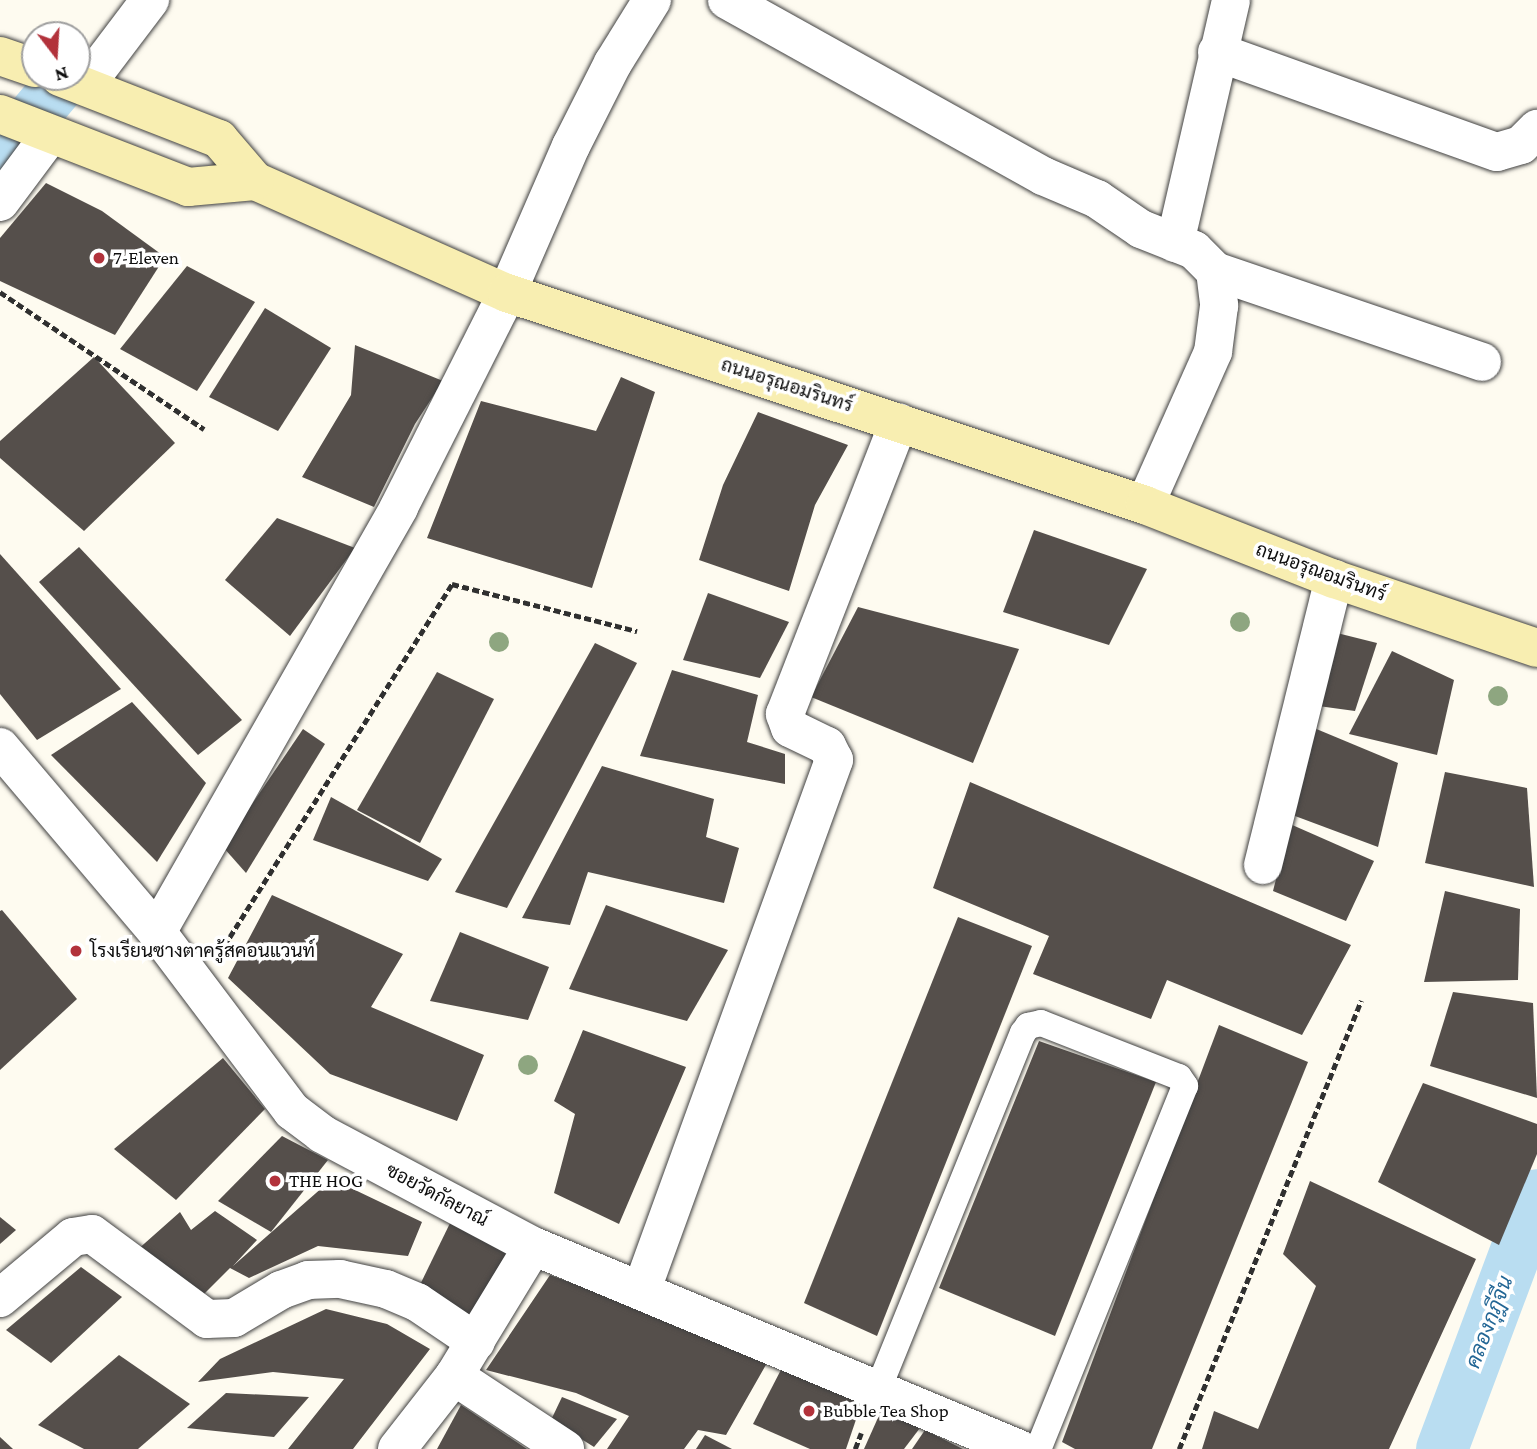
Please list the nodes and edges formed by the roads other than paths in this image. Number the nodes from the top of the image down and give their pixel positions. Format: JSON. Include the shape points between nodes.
{"nodes":[{"id":1,"x":150,"y":0,"type":"edge"},
{"id":2,"x":652,"y":0,"type":"edge"},
{"id":3,"x":727,"y":0,"type":"edge"},
{"id":4,"x":1231,"y":0,"type":"edge"},
{"id":5,"x":1217,"y":52,"type":"junction"},
{"id":6,"x":0,"y":56,"type":"edge"},
{"id":7,"x":21,"y":63,"type":"edge"},
{"id":8,"x":91,"y":64,"type":"edge"},
{"id":9,"x":91,"y":89,"type":"edge"},
{"id":10,"x":25,"y":125,"type":"edge"},
{"id":11,"x":1537,"y":129,"type":"edge"},
{"id":12,"x":255,"y":181,"type":"junction"},
{"id":13,"x":0,"y":202,"type":"edge"},
{"id":14,"x":1175,"y":243,"type":"junction"},
{"id":15,"x":1215,"y":271,"type":"junction"},
{"id":16,"x":508,"y":293,"type":"junction"},
{"id":17,"x":1482,"y":362,"type":"dead end"},
{"id":18,"x":899,"y":422,"type":"junction"},
{"id":19,"x":1145,"y":505,"type":"junction"},
{"id":20,"x":1334,"y":579,"type":"junction"},
{"id":21,"x":1537,"y":648,"type":"edge"},
{"id":22,"x":0,"y":747,"type":"edge"},
{"id":23,"x":1264,"y":865,"type":"dead end"},
{"id":24,"x":157,"y":932,"type":"junction"},
{"id":25,"x":533,"y":1246,"type":"junction"},
{"id":26,"x":642,"y":1289,"type":"junction"},
{"id":27,"x":0,"y":1298,"type":"edge"},
{"id":28,"x":476,"y":1342,"type":"junction"},
{"id":29,"x":454,"y":1377,"type":"junction"},
{"id":30,"x":879,"y":1387,"type":"junction"},
{"id":31,"x":397,"y":1449,"type":"edge"},
{"id":32,"x":565,"y":1449,"type":"edge"},
{"id":33,"x":1019,"y":1449,"type":"edge"},
{"id":34,"x":1038,"y":1449,"type":"edge"}],
"edges":[{"from":1,"to":8,"type":"street"},
{"from":2,"to":16,"type":"street","via":[[612,63],[571,146]]},
{"from":3,"to":14,"type":"street","via":[[1042,176]]},
{"from":4,"to":5,"type":"street"},
{"from":5,"to":11,"type":"street","via":[[1497,152],[1521,145]]},
{"from":5,"to":14,"type":"street"},
{"from":6,"to":7,"type":"main road"},
{"from":9,"to":12,"type":"main road","name":"ถนนอรุณอมรินทร์","via":[[219,139]]},
{"from":10,"to":12,"type":"main road","via":[[188,187]]},
{"from":10,"to":13,"type":"street"},
{"from":12,"to":16,"type":"main road","name":"ถนนอรุณอมรินทร์"},
{"from":14,"to":15,"type":"street","via":[[1194,250]]},
{"from":15,"to":17,"type":"street"},
{"from":15,"to":19,"type":"street","via":[[1219,306],[1213,352]]},
{"from":16,"to":18,"type":"main road","name":"ถนนอรุณอมรินทร์"},
{"from":16,"to":24,"type":"street","via":[[399,507]]},
{"from":18,"to":19,"type":"main road","name":"ถนนอรุณอมรินทร์"},
{"from":18,"to":26,"type":"street","via":[[785,714],[790,728],[827,746],[834,760]]},
{"from":19,"to":20,"type":"main road","name":"ถนนอรุณอมรินทร์"},
{"from":20,"to":21,"type":"main road","name":"ถนนอรุณอมรินทร์"},
{"from":20,"to":23,"type":"street"},
{"from":22,"to":24,"type":"street","name":"ซอยวัดกัลยาณ์"},
{"from":24,"to":25,"type":"street","name":"ซอยวัดกัลยาณ์","via":[[292,1111],[322,1134]]},
{"from":25,"to":26,"type":"street","name":"ซอยวัดกัลยาณ์"},
{"from":25,"to":28,"type":"street"},
{"from":26,"to":30,"type":"street","name":"ซอยวัดกัลยาณ์"},
{"from":27,"to":28,"type":"street","via":[[73,1237],[92,1234],[207,1319],[234,1318],[281,1290],[309,1280],[340,1279],[386,1289],[417,1302]]},
{"from":28,"to":29,"type":"street"},
{"from":29,"to":31,"type":"street"},
{"from":29,"to":32,"type":"street"},
{"from":30,"to":33,"type":"street","name":"ซอยวัดกัลยาณ์"},
{"from":30,"to":34,"type":"lane","via":[[1028,1026],[1041,1023],[1180,1077],[1185,1086]]}]}
